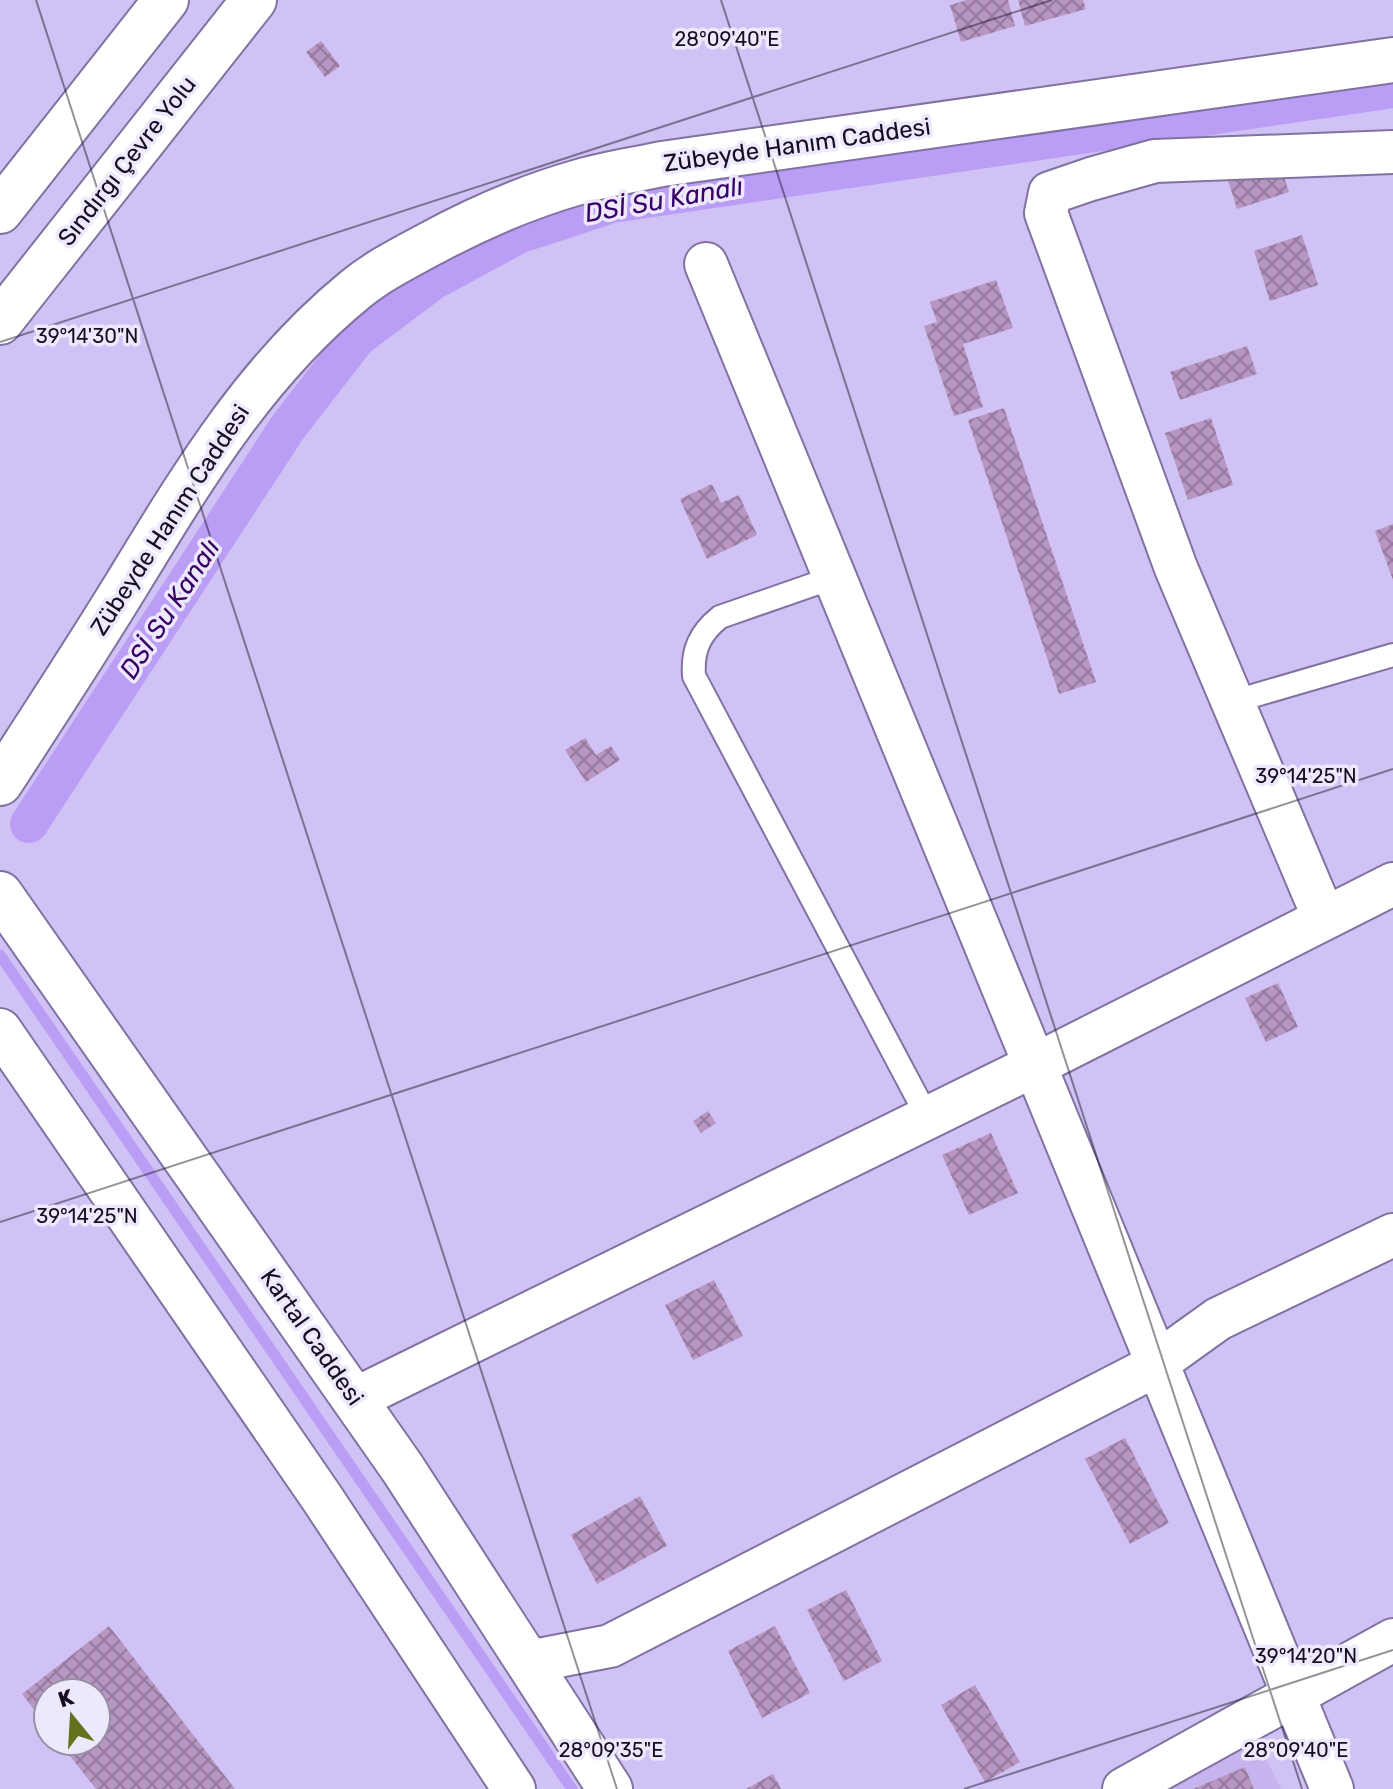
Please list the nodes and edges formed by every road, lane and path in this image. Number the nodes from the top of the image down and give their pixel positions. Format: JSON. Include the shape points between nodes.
{"nodes":[{"id":1,"x":166,"y":0,"type":"edge"},
{"id":2,"x":254,"y":0,"type":"edge"},
{"id":3,"x":1393,"y":60,"type":"edge"},
{"id":4,"x":1393,"y":152,"type":"edge"},
{"id":5,"x":0,"y":211,"type":"edge"},
{"id":6,"x":706,"y":264,"type":"dead end"},
{"id":7,"x":0,"y":322,"type":"edge"},
{"id":8,"x":835,"y":577,"type":"junction"},
{"id":9,"x":1393,"y":655,"type":"edge"},
{"id":10,"x":1232,"y":702,"type":"junction"},
{"id":11,"x":0,"y":783,"type":"edge"},
{"id":12,"x":1393,"y":884,"type":"edge"},
{"id":13,"x":0,"y":894,"type":"edge"},
{"id":14,"x":1324,"y":918,"type":"junction"},
{"id":15,"x":0,"y":1030,"type":"edge"},
{"id":16,"x":1035,"y":1065,"type":"junction"},
{"id":17,"x":928,"y":1118,"type":"junction"},
{"id":18,"x":1393,"y":1235,"type":"edge"},
{"id":19,"x":1157,"y":1362,"type":"junction"},
{"id":20,"x":355,"y":1399,"type":"junction"},
{"id":21,"x":1393,"y":1640,"type":"edge"},
{"id":22,"x":528,"y":1662,"type":"junction"},
{"id":23,"x":1294,"y":1695,"type":"junction"},
{"id":24,"x":514,"y":1789,"type":"edge"},
{"id":25,"x":610,"y":1789,"type":"edge"},
{"id":26,"x":1124,"y":1789,"type":"edge"},
{"id":27,"x":1332,"y":1789,"type":"edge"}],
"edges":[{"from":1,"to":5,"type":"street"},
{"from":2,"to":7,"type":"street","name":"Sındırgı Çevre Yolu"},
{"from":3,"to":11,"type":"street","name":"Zübeyde Hanım Caddesi","via":[[662,164],[519,201],[459,229],[356,288],[253,392],[207,454]]},
{"from":4,"to":10,"type":"street","via":[[1155,161],[1050,193],[1046,213],[1176,568]]},
{"from":6,"to":8,"type":"street"},
{"from":8,"to":16,"type":"street"},
{"from":8,"to":17,"type":"lane","via":[[720,617],[699,639],[694,676]]},
{"from":9,"to":10,"type":"lane"},
{"from":10,"to":14,"type":"street"},
{"from":12,"to":14,"type":"street"},
{"from":13,"to":20,"type":"street","name":"Kartal Caddesi"},
{"from":14,"to":16,"type":"street"},
{"from":15,"to":24,"type":"street","via":[[322,1498]]},
{"from":16,"to":17,"type":"street"},
{"from":16,"to":19,"type":"street"},
{"from":17,"to":20,"type":"street"},
{"from":18,"to":19,"type":"street","via":[[1218,1319]]},
{"from":19,"to":22,"type":"street","via":[[610,1646]]},
{"from":19,"to":23,"type":"street"},
{"from":20,"to":22,"type":"street","name":"Kartal Caddesi"},
{"from":21,"to":23,"type":"street"},
{"from":22,"to":25,"type":"street","name":"Kartal Caddesi"},
{"from":23,"to":26,"type":"street"},
{"from":23,"to":27,"type":"street"}]}
